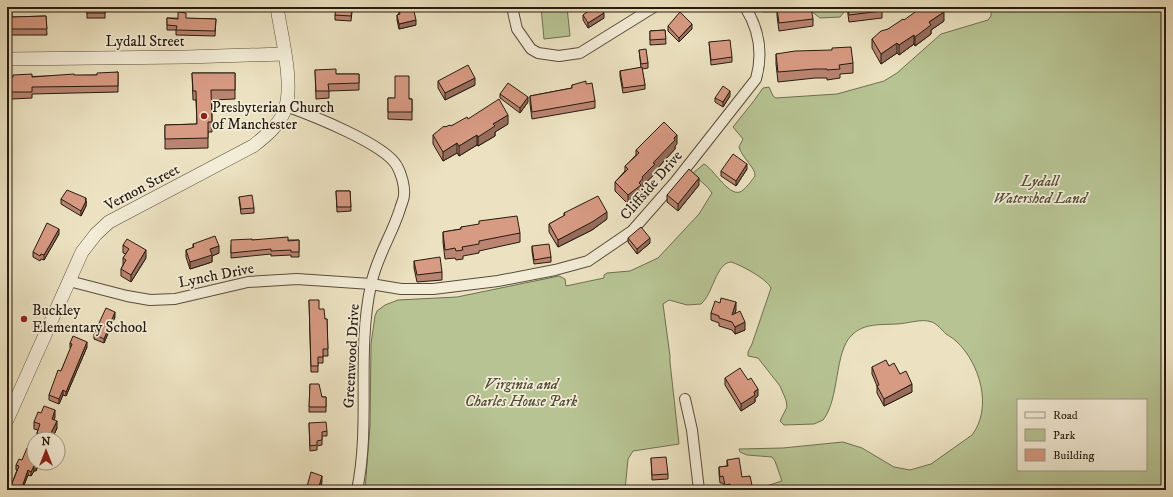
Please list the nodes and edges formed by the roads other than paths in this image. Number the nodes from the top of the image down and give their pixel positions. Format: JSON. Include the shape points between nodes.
{"nodes":[{"id":1,"x":277,"y":7,"type":"edge"},
{"id":2,"x":512,"y":7,"type":"edge"},
{"id":3,"x":654,"y":7,"type":"edge"},
{"id":4,"x":745,"y":7,"type":"edge"},
{"id":5,"x":284,"y":54,"type":"junction"},
{"id":6,"x":7,"y":59,"type":"edge"},
{"id":7,"x":286,"y":106,"type":"junction"},
{"id":8,"x":69,"y":281,"type":"junction"},
{"id":9,"x":371,"y":284,"type":"junction"},
{"id":10,"x":684,"y":398,"type":"dead end"},
{"id":11,"x":7,"y":420,"type":"edge"},
{"id":12,"x":357,"y":490,"type":"edge"},
{"id":13,"x":699,"y":490,"type":"edge"}],
"edges":[{"from":1,"to":5,"type":"street","name":"Vernon Street"},
{"from":2,"to":3,"type":"street","via":[[517,28],[531,49],[538,53],[559,56],[580,53]]},
{"from":4,"to":9,"type":"street","name":"Cliffside Drive","via":[[752,17],[760,45],[760,66],[756,79],[675,182],[632,231],[588,261],[498,282],[433,289],[401,289]]},
{"from":5,"to":6,"type":"street","name":"Lydall Street"},
{"from":5,"to":7,"type":"street","name":"Vernon Street","via":[[288,78]]},
{"from":7,"to":8,"type":"street","name":"Vernon Street","via":[[270,132],[253,146],[109,222],[82,252]]},
{"from":7,"to":9,"type":"street","name":"Greenwood Drive","via":[[373,145],[386,153],[396,165],[404,195]]},
{"from":8,"to":9,"type":"street","name":"Lynch Drive","via":[[150,300],[175,299],[248,282],[297,279]]},
{"from":8,"to":11,"type":"street","name":"Vernon Street"},
{"from":9,"to":12,"type":"street","name":"Greenwood Drive","via":[[364,329],[362,449]]},
{"from":10,"to":13,"type":"street","via":[[692,430]]}]}
